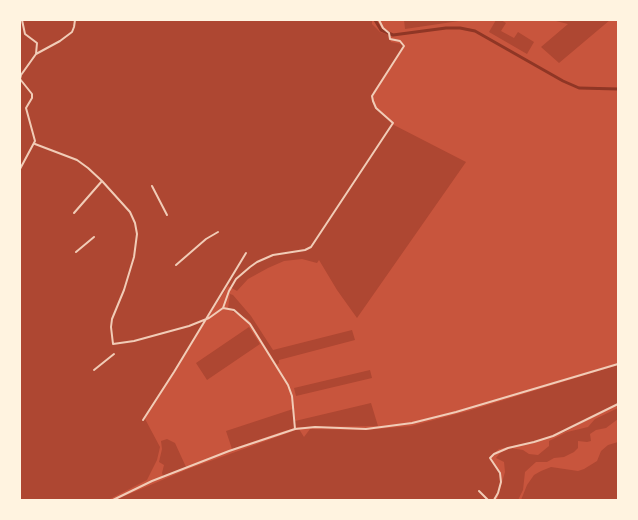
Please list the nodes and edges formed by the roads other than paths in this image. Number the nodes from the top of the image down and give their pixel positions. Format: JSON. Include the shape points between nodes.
{"nodes":[{"id":1,"x":22,"y":20,"type":"edge"},
{"id":2,"x":75,"y":20,"type":"edge"},
{"id":3,"x":379,"y":20,"type":"edge"},
{"id":4,"x":36,"y":54,"type":"junction"},
{"id":5,"x":34,"y":144,"type":"junction"},
{"id":6,"x":20,"y":169,"type":"edge"},
{"id":7,"x":102,"y":181,"type":"junction"},
{"id":8,"x":152,"y":186,"type":"dead end"},
{"id":9,"x":74,"y":213,"type":"dead end"},
{"id":10,"x":167,"y":215,"type":"dead end"},
{"id":11,"x":218,"y":232,"type":"dead end"},
{"id":12,"x":94,"y":237,"type":"dead end"},
{"id":13,"x":76,"y":252,"type":"dead end"},
{"id":14,"x":246,"y":253,"type":"dead end"},
{"id":15,"x":176,"y":265,"type":"dead end"},
{"id":16,"x":223,"y":308,"type":"junction"},
{"id":17,"x":205,"y":320,"type":"junction"},
{"id":18,"x":114,"y":354,"type":"dead end"},
{"id":19,"x":618,"y":364,"type":"edge"},
{"id":20,"x":94,"y":370,"type":"dead end"},
{"id":21,"x":618,"y":404,"type":"edge"},
{"id":22,"x":143,"y":420,"type":"dead end"},
{"id":23,"x":295,"y":429,"type":"junction"},
{"id":24,"x":479,"y":491,"type":"dead end"},
{"id":25,"x":113,"y":500,"type":"edge"},
{"id":26,"x":488,"y":500,"type":"edge"},
{"id":27,"x":494,"y":500,"type":"edge"}],
"edges":[{"from":1,"to":4,"type":"street","via":[[25,34],[38,44]]},
{"from":2,"to":4,"type":"street","via":[[74,29],[65,37]]},
{"from":3,"to":16,"type":"street","via":[[392,40],[403,43],[404,48],[372,98],[376,108],[393,123],[311,247],[273,255],[250,267],[236,279]]},
{"from":4,"to":5,"type":"street","via":[[20,77],[32,94],[26,108],[34,132]]},
{"from":5,"to":6,"type":"street"},
{"from":5,"to":7,"type":"street","via":[[76,160]]},
{"from":7,"to":9,"type":"street"},
{"from":7,"to":17,"type":"street","via":[[130,212],[136,234],[134,257],[112,319],[113,344]]},
{"from":8,"to":10,"type":"street"},
{"from":11,"to":15,"type":"street"},
{"from":12,"to":13,"type":"street"},
{"from":14,"to":17,"type":"street"},
{"from":16,"to":17,"type":"street"},
{"from":16,"to":23,"type":"street","via":[[237,311],[248,320],[284,377],[291,394]]},
{"from":17,"to":22,"type":"street"},
{"from":18,"to":20,"type":"street"},
{"from":19,"to":23,"type":"street","via":[[412,423],[366,428]]},
{"from":21,"to":27,"type":"street","via":[[549,438],[494,454],[490,458],[500,473],[501,482]]},
{"from":23,"to":25,"type":"street","via":[[152,481]]},
{"from":24,"to":26,"type":"street"}]}
